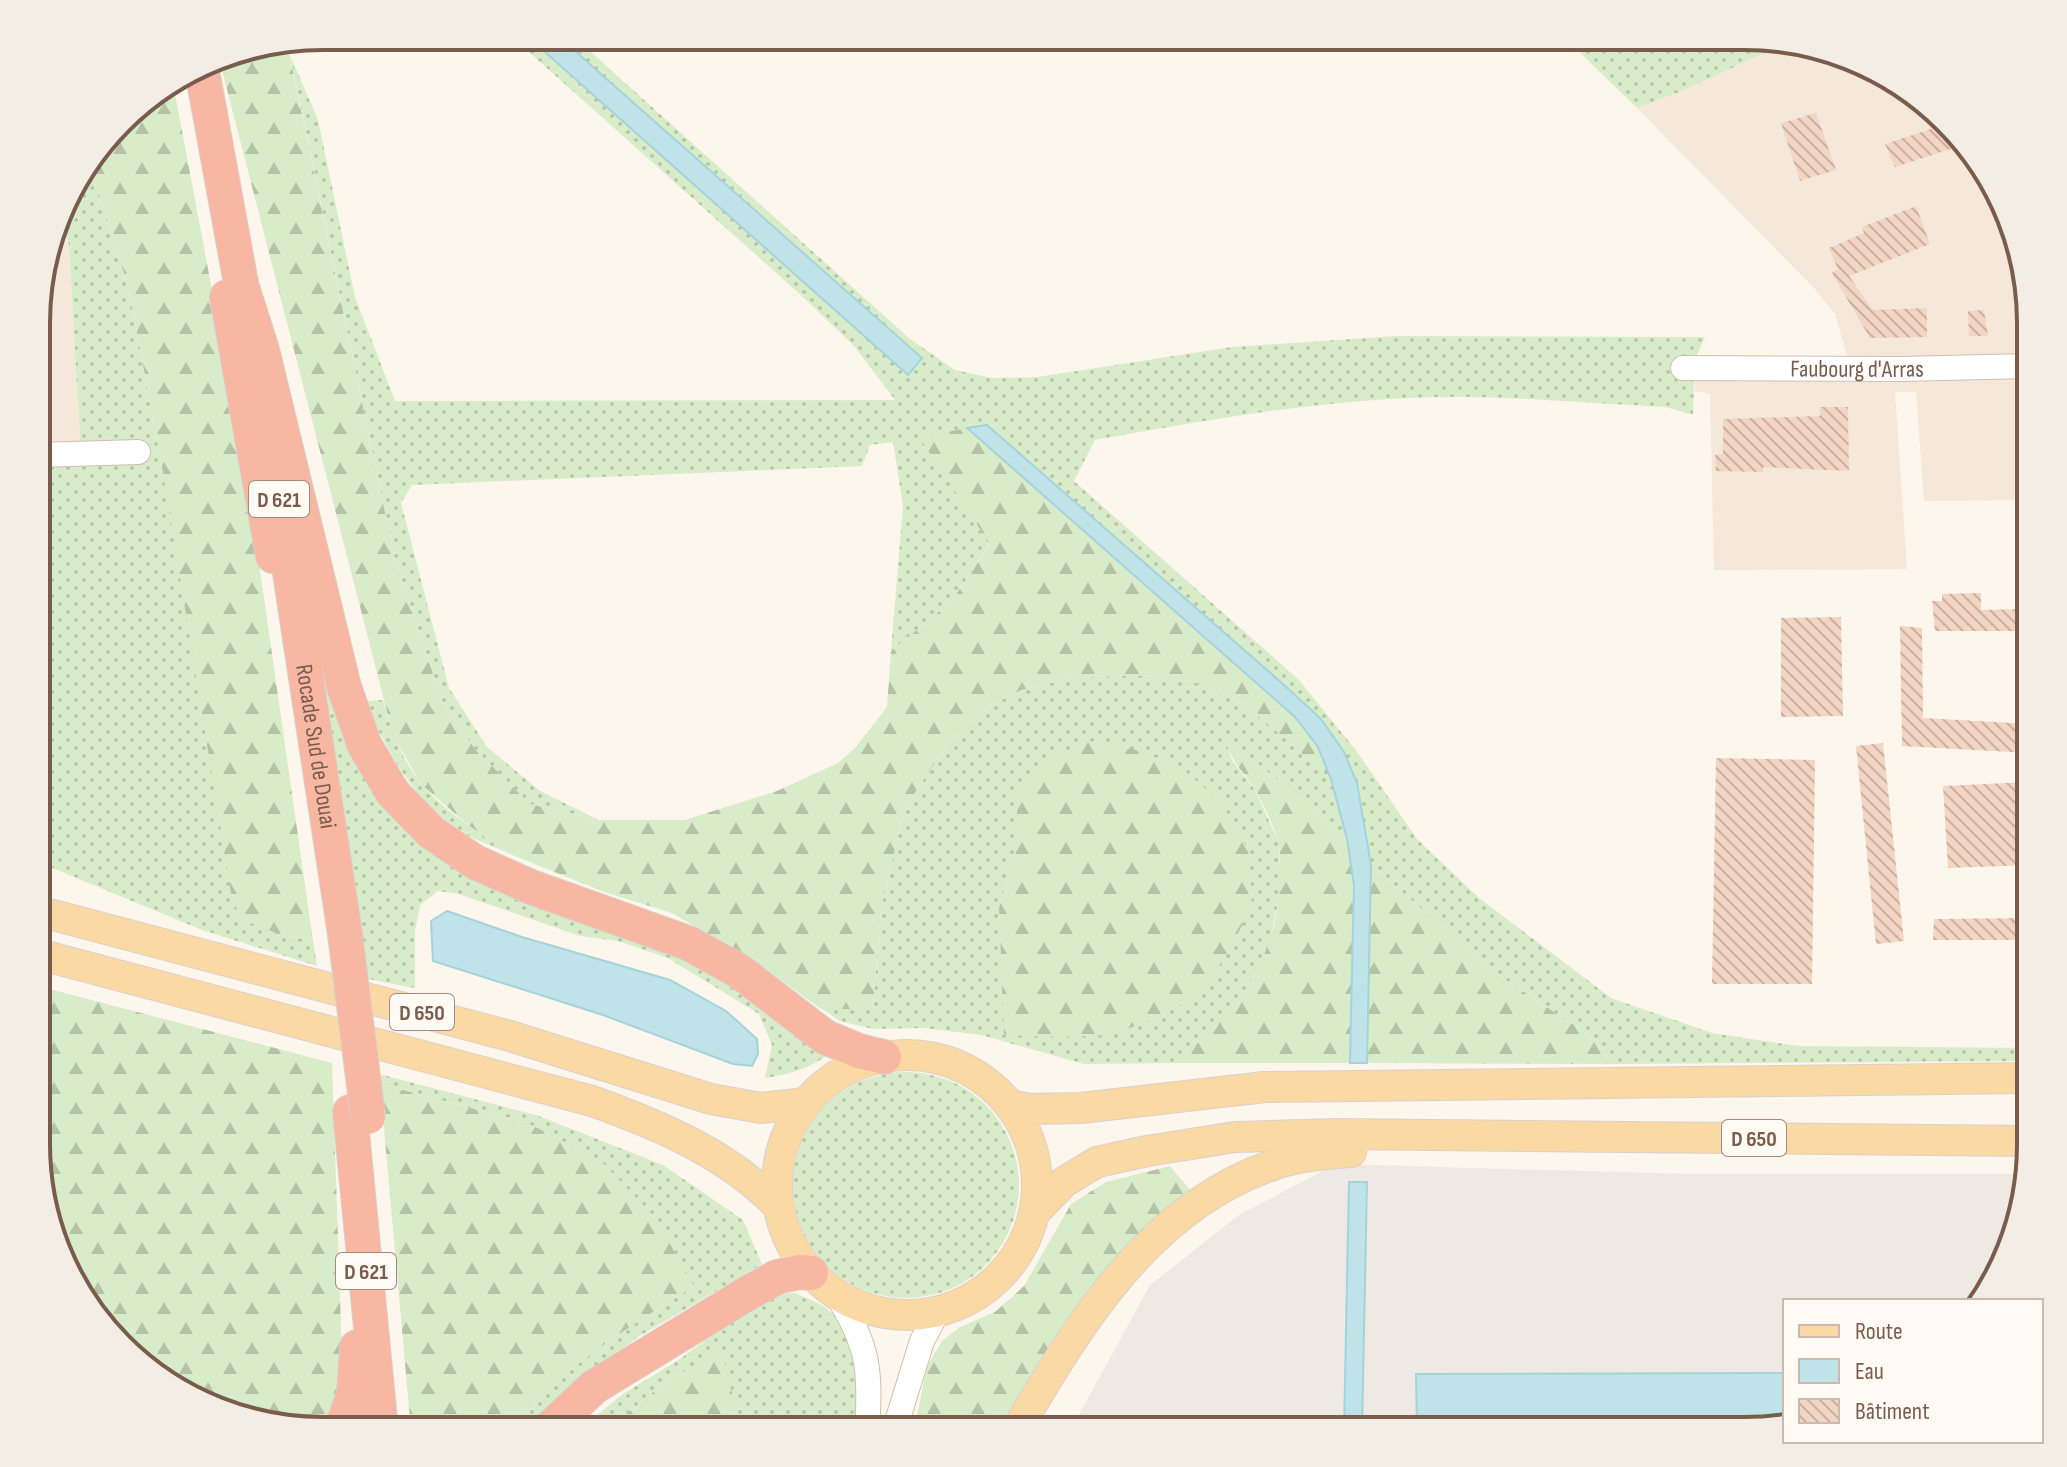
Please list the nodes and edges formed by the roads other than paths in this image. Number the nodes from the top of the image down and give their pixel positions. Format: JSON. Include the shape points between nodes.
{"nodes":[{"id":1,"x":203,"y":78,"type":"edge"},
{"id":2,"x":185,"y":88,"type":"edge"},
{"id":3,"x":241,"y":284,"type":"junction"},
{"id":4,"x":2016,"y":366,"type":"edge"},
{"id":5,"x":1683,"y":368,"type":"dead end"},
{"id":6,"x":138,"y":452,"type":"dead end"},
{"id":7,"x":50,"y":455,"type":"edge"},
{"id":8,"x":51,"y":914,"type":"edge"},
{"id":9,"x":337,"y":931,"type":"junction"},
{"id":10,"x":51,"y":957,"type":"edge"},
{"id":11,"x":884,"y":1057,"type":"junction"},
{"id":12,"x":2016,"y":1078,"type":"edge"},
{"id":13,"x":805,"y":1103,"type":"junction"},
{"id":14,"x":1010,"y":1105,"type":"junction"},
{"id":15,"x":359,"y":1115,"type":"junction"},
{"id":16,"x":1478,"y":1135,"type":"junction"},
{"id":17,"x":2016,"y":1141,"type":"edge"},
{"id":18,"x":359,"y":1203,"type":"junction"},
{"id":19,"x":778,"y":1206,"type":"junction"},
{"id":20,"x":1034,"y":1213,"type":"junction"},
{"id":21,"x":824,"y":1284,"type":"junction"},
{"id":22,"x":938,"y":1311,"type":"junction"},
{"id":23,"x":346,"y":1416,"type":"edge"},
{"id":24,"x":380,"y":1416,"type":"edge"},
{"id":25,"x":396,"y":1416,"type":"edge"},
{"id":26,"x":562,"y":1416,"type":"edge"},
{"id":27,"x":868,"y":1416,"type":"edge"},
{"id":28,"x":899,"y":1416,"type":"edge"},
{"id":29,"x":1025,"y":1417,"type":"edge"}],
"edges":[{"from":1,"to":3,"type":"highway","name":"Rocade Sud de Douai","number":"D 621"},
{"from":2,"to":9,"type":"highway","name":"Rocade Sud de Douai","number":"D 621","via":[[236,347]]},
{"from":3,"to":9,"type":"highway","name":"Rocade Sud de Douai","number":"D 621","via":[[299,618]]},
{"from":3,"to":11,"type":"highway","via":[[347,697],[365,746],[393,793],[431,832],[475,862],[688,943],[739,971],[825,1037]]},
{"from":4,"to":5,"type":"street","name":"Faubourg d'Arras"},
{"from":6,"to":7,"type":"street"},
{"from":8,"to":13,"type":"main road","number":"D 650","via":[[510,1036],[711,1099],[761,1108]]},
{"from":9,"to":15,"type":"highway","name":"Rocade Sud de Douai","number":"D 621"},
{"from":10,"to":19,"type":"main road","number":"D 650","via":[[592,1101],[704,1150],[754,1182]]},
{"from":11,"to":13,"type":"main road","via":[[841,1072]]},
{"from":11,"to":14,"type":"main road","via":[[916,1055],[946,1061],[988,1083]]},
{"from":12,"to":14,"type":"main road","via":[[1265,1087],[1081,1108]]},
{"from":13,"to":19,"type":"main road","via":[[783,1144]]},
{"from":14,"to":20,"type":"main road","via":[[1032,1148],[1037,1180]]},
{"from":15,"to":18,"type":"highway","name":"Rocade Sud de Douai","number":"D 621"},
{"from":15,"to":25,"type":"highway","name":"Rocade Sud de Douai","number":"D 621"},
{"from":16,"to":17,"type":"main road","number":"D 650"},
{"from":16,"to":20,"type":"main road","number":"D 650","via":[[1267,1135],[1147,1151],[1085,1167]]},
{"from":16,"to":29,"type":"main road","via":[[1293,1159],[1217,1191],[1159,1233],[1122,1270]]},
{"from":18,"to":23,"type":"highway","via":[[357,1373]]},
{"from":18,"to":24,"type":"highway","name":"Rocade Sud de Douai","number":"D 621"},
{"from":19,"to":21,"type":"main road","via":[[787,1235]]},
{"from":20,"to":22,"type":"main road","via":[[1016,1257],[995,1281],[968,1300]]},
{"from":21,"to":22,"type":"main road","via":[[878,1312]]},
{"from":21,"to":26,"type":"highway","via":[[799,1272],[777,1277],[612,1375]]},
{"from":21,"to":27,"type":"street","via":[[855,1325],[865,1351]]},
{"from":22,"to":28,"type":"street","via":[[922,1341]]}]}
